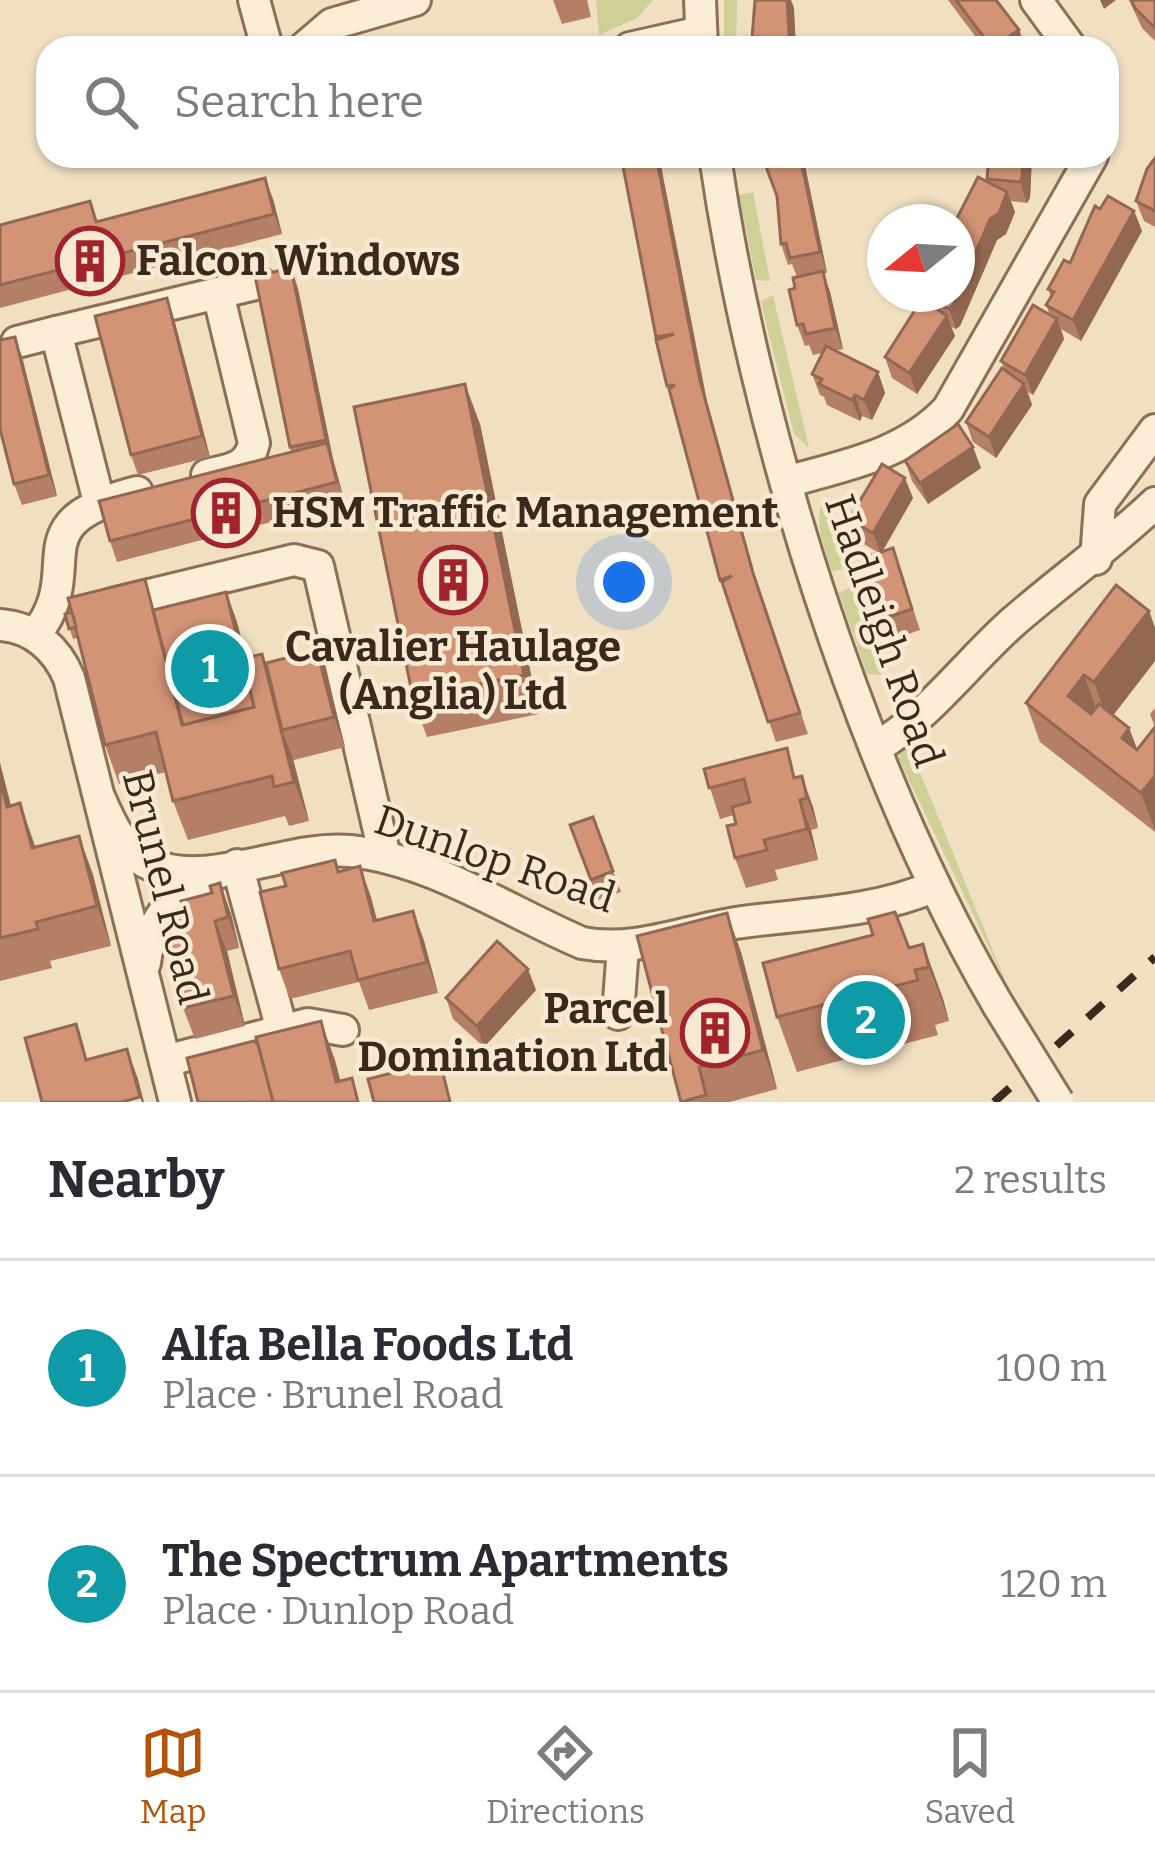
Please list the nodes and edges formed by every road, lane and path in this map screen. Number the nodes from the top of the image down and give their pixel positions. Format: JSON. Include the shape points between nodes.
{"nodes":[{"id":1,"x":254,"y":0,"type":"edge"},
{"id":2,"x":415,"y":0,"type":"edge"},
{"id":3,"x":700,"y":0,"type":"edge"},
{"id":4,"x":1036,"y":0,"type":"edge"},
{"id":5,"x":264,"y":36,"type":"edge"},
{"id":6,"x":318,"y":36,"type":"edge"},
{"id":7,"x":702,"y":36,"type":"edge"},
{"id":8,"x":1062,"y":36,"type":"edge"},
{"id":9,"x":717,"y":168,"type":"edge"},
{"id":10,"x":1085,"y":168,"type":"edge"},
{"id":11,"x":260,"y":283,"type":"edge"},
{"id":12,"x":218,"y":293,"type":"junction"},
{"id":13,"x":56,"y":332,"type":"junction"},
{"id":14,"x":17,"y":342,"type":"edge"},
{"id":15,"x":1155,"y":430,"type":"edge"},
{"id":16,"x":789,"y":481,"type":"junction"},
{"id":17,"x":99,"y":502,"type":"junction"},
{"id":18,"x":1155,"y":503,"type":"edge"},
{"id":19,"x":1096,"y":559,"type":"junction"},
{"id":20,"x":0,"y":626,"type":"edge"},
{"id":21,"x":35,"y":635,"type":"junction"},
{"id":22,"x":877,"y":747,"type":"junction"},
{"id":23,"x":100,"y":799,"type":"junction"},
{"id":24,"x":385,"y":857,"type":"junction"},
{"id":25,"x":237,"y":865,"type":"junction"},
{"id":26,"x":935,"y":886,"type":"junction"},
{"id":27,"x":623,"y":947,"type":"junction"},
{"id":28,"x":146,"y":989,"type":"junction"},
{"id":29,"x":618,"y":1014,"type":"dead end"},
{"id":30,"x":282,"y":1030,"type":"junction"},
{"id":31,"x":343,"y":1030,"type":"dead end"},
{"id":32,"x":165,"y":1061,"type":"junction"},
{"id":33,"x":175,"y":1102,"type":"edge"},
{"id":34,"x":1058,"y":1102,"type":"edge"}],
"edges":[{"from":1,"to":5,"type":"street"},
{"from":2,"to":6,"type":"street","via":[[332,24]]},
{"from":3,"to":7,"type":"street"},
{"from":4,"to":8,"type":"street"},
{"from":9,"to":16,"type":"street","name":"Hadleigh Road"},
{"from":10,"to":16,"type":"street","via":[[948,409],[886,452]]},
{"from":11,"to":12,"type":"street"},
{"from":12,"to":13,"type":"street"},
{"from":12,"to":17,"type":"street","via":[[254,443],[250,459]]},
{"from":13,"to":14,"type":"street"},
{"from":13,"to":17,"type":"street"},
{"from":15,"to":19,"type":"street","via":[[1100,504]]},
{"from":16,"to":22,"type":"street","name":"Hadleigh Road"},
{"from":17,"to":21,"type":"street","via":[[59,542],[56,603]]},
{"from":18,"to":19,"type":"street"},
{"from":19,"to":22,"type":"street","via":[[1013,622],[907,729]]},
{"from":20,"to":21,"type":"street"},
{"from":21,"to":23,"type":"street","name":"Brunel Road","via":[[64,667]]},
{"from":21,"to":24,"type":"street","via":[[77,613],[312,560],[322,575]]},
{"from":22,"to":26,"type":"street","name":"Hadleigh Road"},
{"from":23,"to":25,"type":"street","name":"Dunlop Road","via":[[124,844],[152,865]]},
{"from":23,"to":28,"type":"street","name":"Brunel Road"},
{"from":24,"to":25,"type":"street","name":"Dunlop Road","via":[[326,849]]},
{"from":24,"to":27,"type":"street","name":"Dunlop Road","via":[[582,943]]},
{"from":25,"to":28,"type":"street","name":"Dunlop Road","via":[[190,887],[161,913],[147,945]]},
{"from":25,"to":30,"type":"street"},
{"from":26,"to":27,"type":"street","name":"Dunlop Road","via":[[879,907],[734,923]]},
{"from":26,"to":34,"type":"street","name":"Hadleigh Road","bridge":true},
{"from":27,"to":29,"type":"street"},
{"from":28,"to":32,"type":"street","name":"Brunel Road"},
{"from":30,"to":31,"type":"street"},
{"from":30,"to":32,"type":"street"},
{"from":32,"to":33,"type":"street","name":"Brunel Road"}]}
